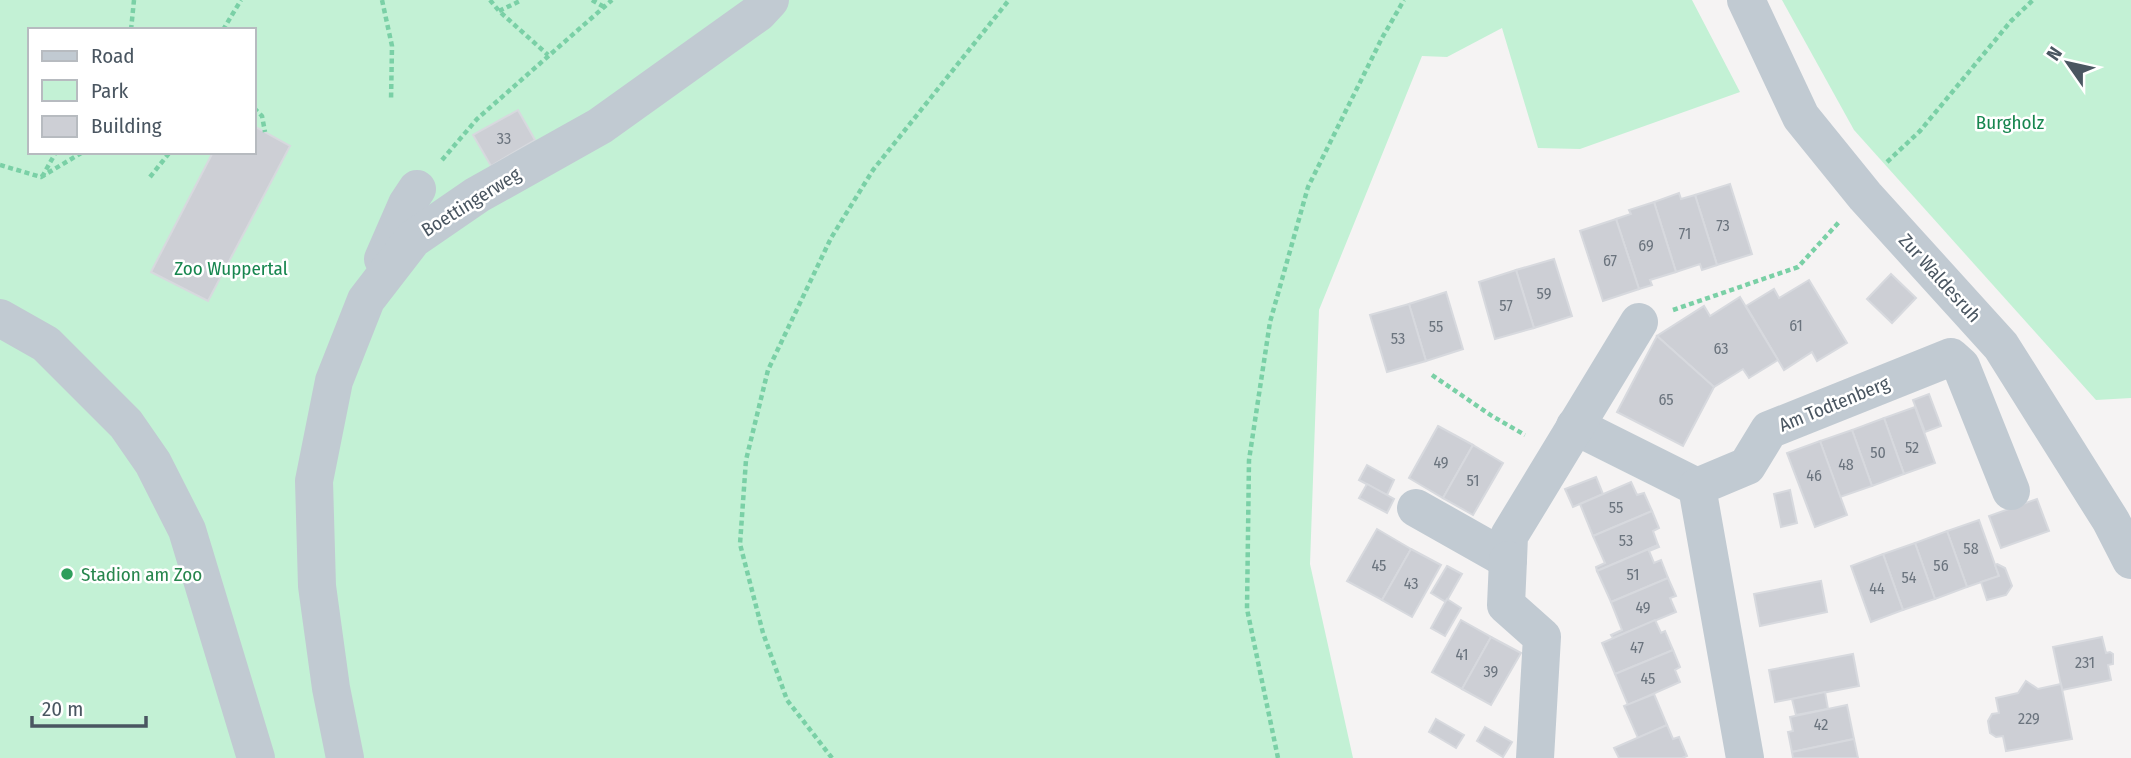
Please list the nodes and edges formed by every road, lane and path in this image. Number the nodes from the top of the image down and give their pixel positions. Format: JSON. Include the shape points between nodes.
{"nodes":[{"id":1,"x":134,"y":0,"type":"edge"},
{"id":2,"x":241,"y":0,"type":"edge"},
{"id":3,"x":382,"y":0,"type":"edge"},
{"id":4,"x":489,"y":0,"type":"edge"},
{"id":5,"x":522,"y":0,"type":"edge"},
{"id":6,"x":592,"y":0,"type":"edge"},
{"id":7,"x":612,"y":0,"type":"edge"},
{"id":8,"x":770,"y":0,"type":"edge"},
{"id":9,"x":1009,"y":0,"type":"edge"},
{"id":10,"x":1404,"y":0,"type":"edge"},
{"id":11,"x":1746,"y":0,"type":"edge"},
{"id":12,"x":2033,"y":0,"type":"edge"},
{"id":13,"x":604,"y":7,"type":"junction"},
{"id":14,"x":499,"y":11,"type":"junction"},
{"id":15,"x":131,"y":28,"type":"edge"},
{"id":16,"x":223,"y":28,"type":"edge"},
{"id":17,"x":548,"y":55,"type":"junction"},
{"id":18,"x":391,"y":101,"type":"dead end"},
{"id":19,"x":256,"y":110,"type":"edge"},
{"id":20,"x":265,"y":132,"type":"dead end"},
{"id":21,"x":55,"y":154,"type":"edge"},
{"id":22,"x":80,"y":154,"type":"edge"},
{"id":23,"x":168,"y":154,"type":"edge"},
{"id":24,"x":0,"y":165,"type":"edge"},
{"id":25,"x":41,"y":177,"type":"junction"},
{"id":26,"x":150,"y":177,"type":"dead end"},
{"id":27,"x":1858,"y":188,"type":"junction"},
{"id":28,"x":417,"y":189,"type":"joint"},
{"id":29,"x":1835,"y":226,"type":"dead end"},
{"id":30,"x":366,"y":300,"type":"junction"},
{"id":31,"x":0,"y":317,"type":"edge"},
{"id":32,"x":1639,"y":322,"type":"joint"},
{"id":33,"x":1432,"y":375,"type":"dead end"},
{"id":34,"x":1567,"y":440,"type":"junction"},
{"id":35,"x":1697,"y":487,"type":"junction"},
{"id":36,"x":2011,"y":491,"type":"dead end"},
{"id":37,"x":1416,"y":508,"type":"dead end"},
{"id":38,"x":1508,"y":560,"type":"junction"},
{"id":39,"x":2131,"y":560,"type":"edge"},
{"id":40,"x":257,"y":758,"type":"edge"},
{"id":41,"x":345,"y":758,"type":"edge"},
{"id":42,"x":832,"y":758,"type":"edge"},
{"id":43,"x":1278,"y":758,"type":"edge"},
{"id":44,"x":1535,"y":758,"type":"edge"},
{"id":45,"x":1745,"y":758,"type":"edge"}],
"edges":[{"from":1,"to":15,"type":"path"},
{"from":2,"to":16,"type":"path"},
{"from":3,"to":18,"type":"path","via":[[392,46]]},
{"from":4,"to":14,"type":"path"},
{"from":5,"to":14,"type":"path"},
{"from":6,"to":13,"type":"path"},
{"from":7,"to":13,"type":"path"},
{"from":8,"to":30,"type":"street","name":"Boettingerweg","via":[[600,126],[477,195],[413,239]]},
{"from":9,"to":42,"type":"path","via":[[873,170],[831,238],[768,370],[746,460],[740,544],[763,633],[787,700]]},
{"from":10,"to":43,"type":"path","via":[[1308,187],[1270,322],[1249,460],[1247,609]]},
{"from":11,"to":27,"type":"street","name":"Zur Waldesruh","via":[[1801,117]]},
{"from":12,"to":27,"type":"path","via":[[1920,131]]},
{"from":13,"to":17,"type":"path"},
{"from":14,"to":17,"type":"path"},
{"from":17,"to":28,"type":"path","via":[[477,119]]},
{"from":19,"to":20,"type":"path"},
{"from":21,"to":25,"type":"path"},
{"from":22,"to":25,"type":"path"},
{"from":23,"to":26,"type":"path"},
{"from":24,"to":25,"type":"path"},
{"from":27,"to":39,"type":"street","name":"Zur Waldesruh","via":[[2001,346]]},
{"from":28,"to":30,"type":"street"},
{"from":29,"to":32,"type":"path","via":[[1798,267]]},
{"from":30,"to":41,"type":"street","name":"Boettingerweg","via":[[334,381],[314,481],[317,586]]},
{"from":31,"to":40,"type":"street","via":[[46,344],[75,371],[126,424],[153,463],[187,530]]},
{"from":32,"to":34,"type":"street"},
{"from":33,"to":34,"type":"path","via":[[1492,416]]},
{"from":34,"to":35,"type":"street"},
{"from":34,"to":38,"type":"street","via":[[1509,536]]},
{"from":35,"to":36,"type":"street","name":"Am Todtenberg","via":[[1747,466],[1769,430],[1951,357],[1961,366]]},
{"from":35,"to":45,"type":"street"},
{"from":37,"to":38,"type":"street"},
{"from":38,"to":44,"type":"street","via":[[1506,605],[1542,637]]}]}
